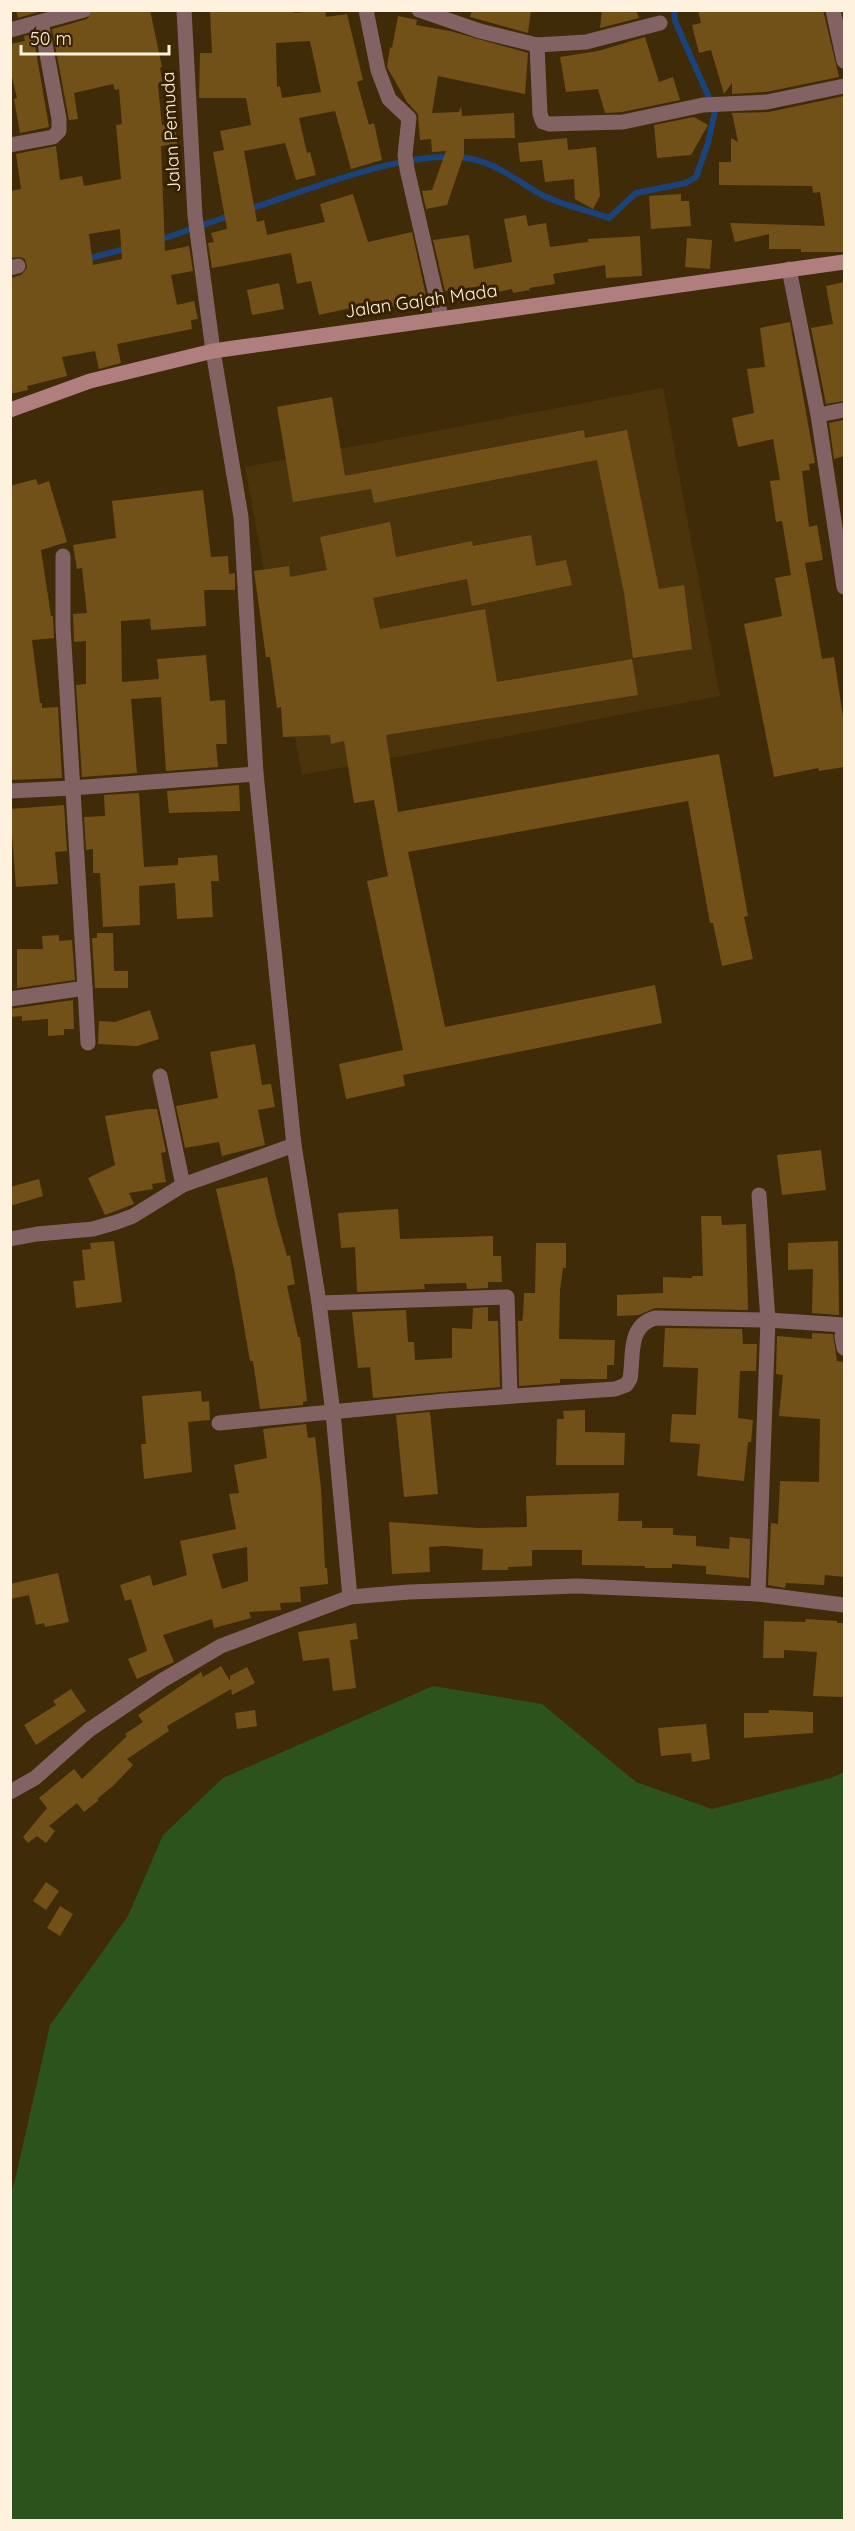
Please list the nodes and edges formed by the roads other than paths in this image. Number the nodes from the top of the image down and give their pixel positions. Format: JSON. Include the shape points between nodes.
{"nodes":[{"id":1,"x":84,"y":10,"type":"edge"},
{"id":2,"x":184,"y":10,"type":"edge"},
{"id":3,"x":366,"y":10,"type":"edge"},
{"id":4,"x":419,"y":10,"type":"edge"},
{"id":5,"x":833,"y":10,"type":"edge"},
{"id":6,"x":41,"y":22,"type":"junction"},
{"id":7,"x":660,"y":23,"type":"dead end"},
{"id":8,"x":11,"y":26,"type":"edge"},
{"id":9,"x":537,"y":45,"type":"junction"},
{"id":10,"x":844,"y":61,"type":"edge"},
{"id":11,"x":844,"y":86,"type":"edge"},
{"id":12,"x":10,"y":145,"type":"edge"},
{"id":13,"x":844,"y":262,"type":"edge"},
{"id":14,"x":789,"y":268,"type":"junction"},
{"id":15,"x":441,"y":318,"type":"junction"},
{"id":16,"x":213,"y":351,"type":"junction"},
{"id":17,"x":10,"y":410,"type":"edge"},
{"id":18,"x":844,"y":410,"type":"edge"},
{"id":19,"x":818,"y":415,"type":"junction"},
{"id":20,"x":63,"y":556,"type":"dead end"},
{"id":21,"x":844,"y":587,"type":"edge"},
{"id":22,"x":256,"y":774,"type":"junction"},
{"id":23,"x":72,"y":788,"type":"junction"},
{"id":24,"x":10,"y":790,"type":"edge"},
{"id":25,"x":86,"y":988,"type":"junction"},
{"id":26,"x":10,"y":999,"type":"edge"},
{"id":27,"x":88,"y":1043,"type":"dead end"},
{"id":28,"x":160,"y":1076,"type":"dead end"},
{"id":29,"x":294,"y":1145,"type":"junction"},
{"id":30,"x":183,"y":1185,"type":"junction"},
{"id":31,"x":759,"y":1195,"type":"dead end"},
{"id":32,"x":10,"y":1239,"type":"edge"},
{"id":33,"x":319,"y":1303,"type":"junction"},
{"id":34,"x":768,"y":1320,"type":"junction"},
{"id":35,"x":844,"y":1325,"type":"edge"},
{"id":36,"x":844,"y":1348,"type":"edge"},
{"id":37,"x":510,"y":1396,"type":"junction"},
{"id":38,"x":333,"y":1413,"type":"junction"},
{"id":39,"x":219,"y":1423,"type":"dead end"},
{"id":40,"x":758,"y":1594,"type":"junction"},
{"id":41,"x":350,"y":1598,"type":"junction"},
{"id":42,"x":844,"y":1605,"type":"edge"},
{"id":43,"x":10,"y":1792,"type":"edge"}],
"edges":[{"from":1,"to":6,"type":"street"},
{"from":2,"to":16,"type":"street","name":"Jalan Pemuda","via":[[195,216]]},
{"from":3,"to":15,"type":"street","via":[[378,70],[389,99],[409,118],[406,160]]},
{"from":4,"to":9,"type":"street"},
{"from":5,"to":10,"type":"street"},
{"from":6,"to":8,"type":"street"},
{"from":6,"to":12,"type":"street","via":[[59,131],[53,137]]},
{"from":7,"to":9,"type":"street","via":[[586,42]]},
{"from":9,"to":11,"type":"street","via":[[540,114],[543,122],[549,124],[623,122],[703,105],[767,102]]},
{"from":13,"to":14,"type":"main road","name":"Jalan Gajah Mada"},
{"from":14,"to":15,"type":"main road","name":"Jalan Gajah Mada"},
{"from":14,"to":19,"type":"street"},
{"from":15,"to":16,"type":"main road","name":"Jalan Gajah Mada"},
{"from":16,"to":17,"type":"main road","name":"Jalan Gajah Mada","via":[[90,381]]},
{"from":16,"to":22,"type":"street","name":"Jalan Pemuda","via":[[241,517]]},
{"from":18,"to":19,"type":"street"},
{"from":19,"to":21,"type":"street"},
{"from":20,"to":23,"type":"street"},
{"from":22,"to":23,"type":"street"},
{"from":22,"to":29,"type":"street","name":"Jalan Pemuda"},
{"from":23,"to":24,"type":"street"},
{"from":23,"to":25,"type":"street"},
{"from":25,"to":26,"type":"street"},
{"from":25,"to":27,"type":"street"},
{"from":28,"to":30,"type":"street"},
{"from":29,"to":30,"type":"street"},
{"from":29,"to":33,"type":"street","name":"Jalan Pemuda"},
{"from":30,"to":32,"type":"street","via":[[117,1222],[93,1229]]},
{"from":31,"to":34,"type":"street"},
{"from":33,"to":37,"type":"street","via":[[507,1297]]},
{"from":33,"to":38,"type":"street","name":"Jalan Pemuda"},
{"from":34,"to":35,"type":"street"},
{"from":34,"to":37,"type":"street","via":[[655,1318],[645,1321],[635,1333],[626,1385]]},
{"from":34,"to":40,"type":"street"},
{"from":35,"to":36,"type":"street"},
{"from":37,"to":38,"type":"street"},
{"from":38,"to":39,"type":"street"},
{"from":38,"to":41,"type":"street","name":"Jalan Pemuda"},
{"from":40,"to":41,"type":"street","via":[[577,1586]]},
{"from":40,"to":42,"type":"street"},
{"from":41,"to":43,"type":"street","via":[[221,1646],[89,1730],[35,1778]]}]}
